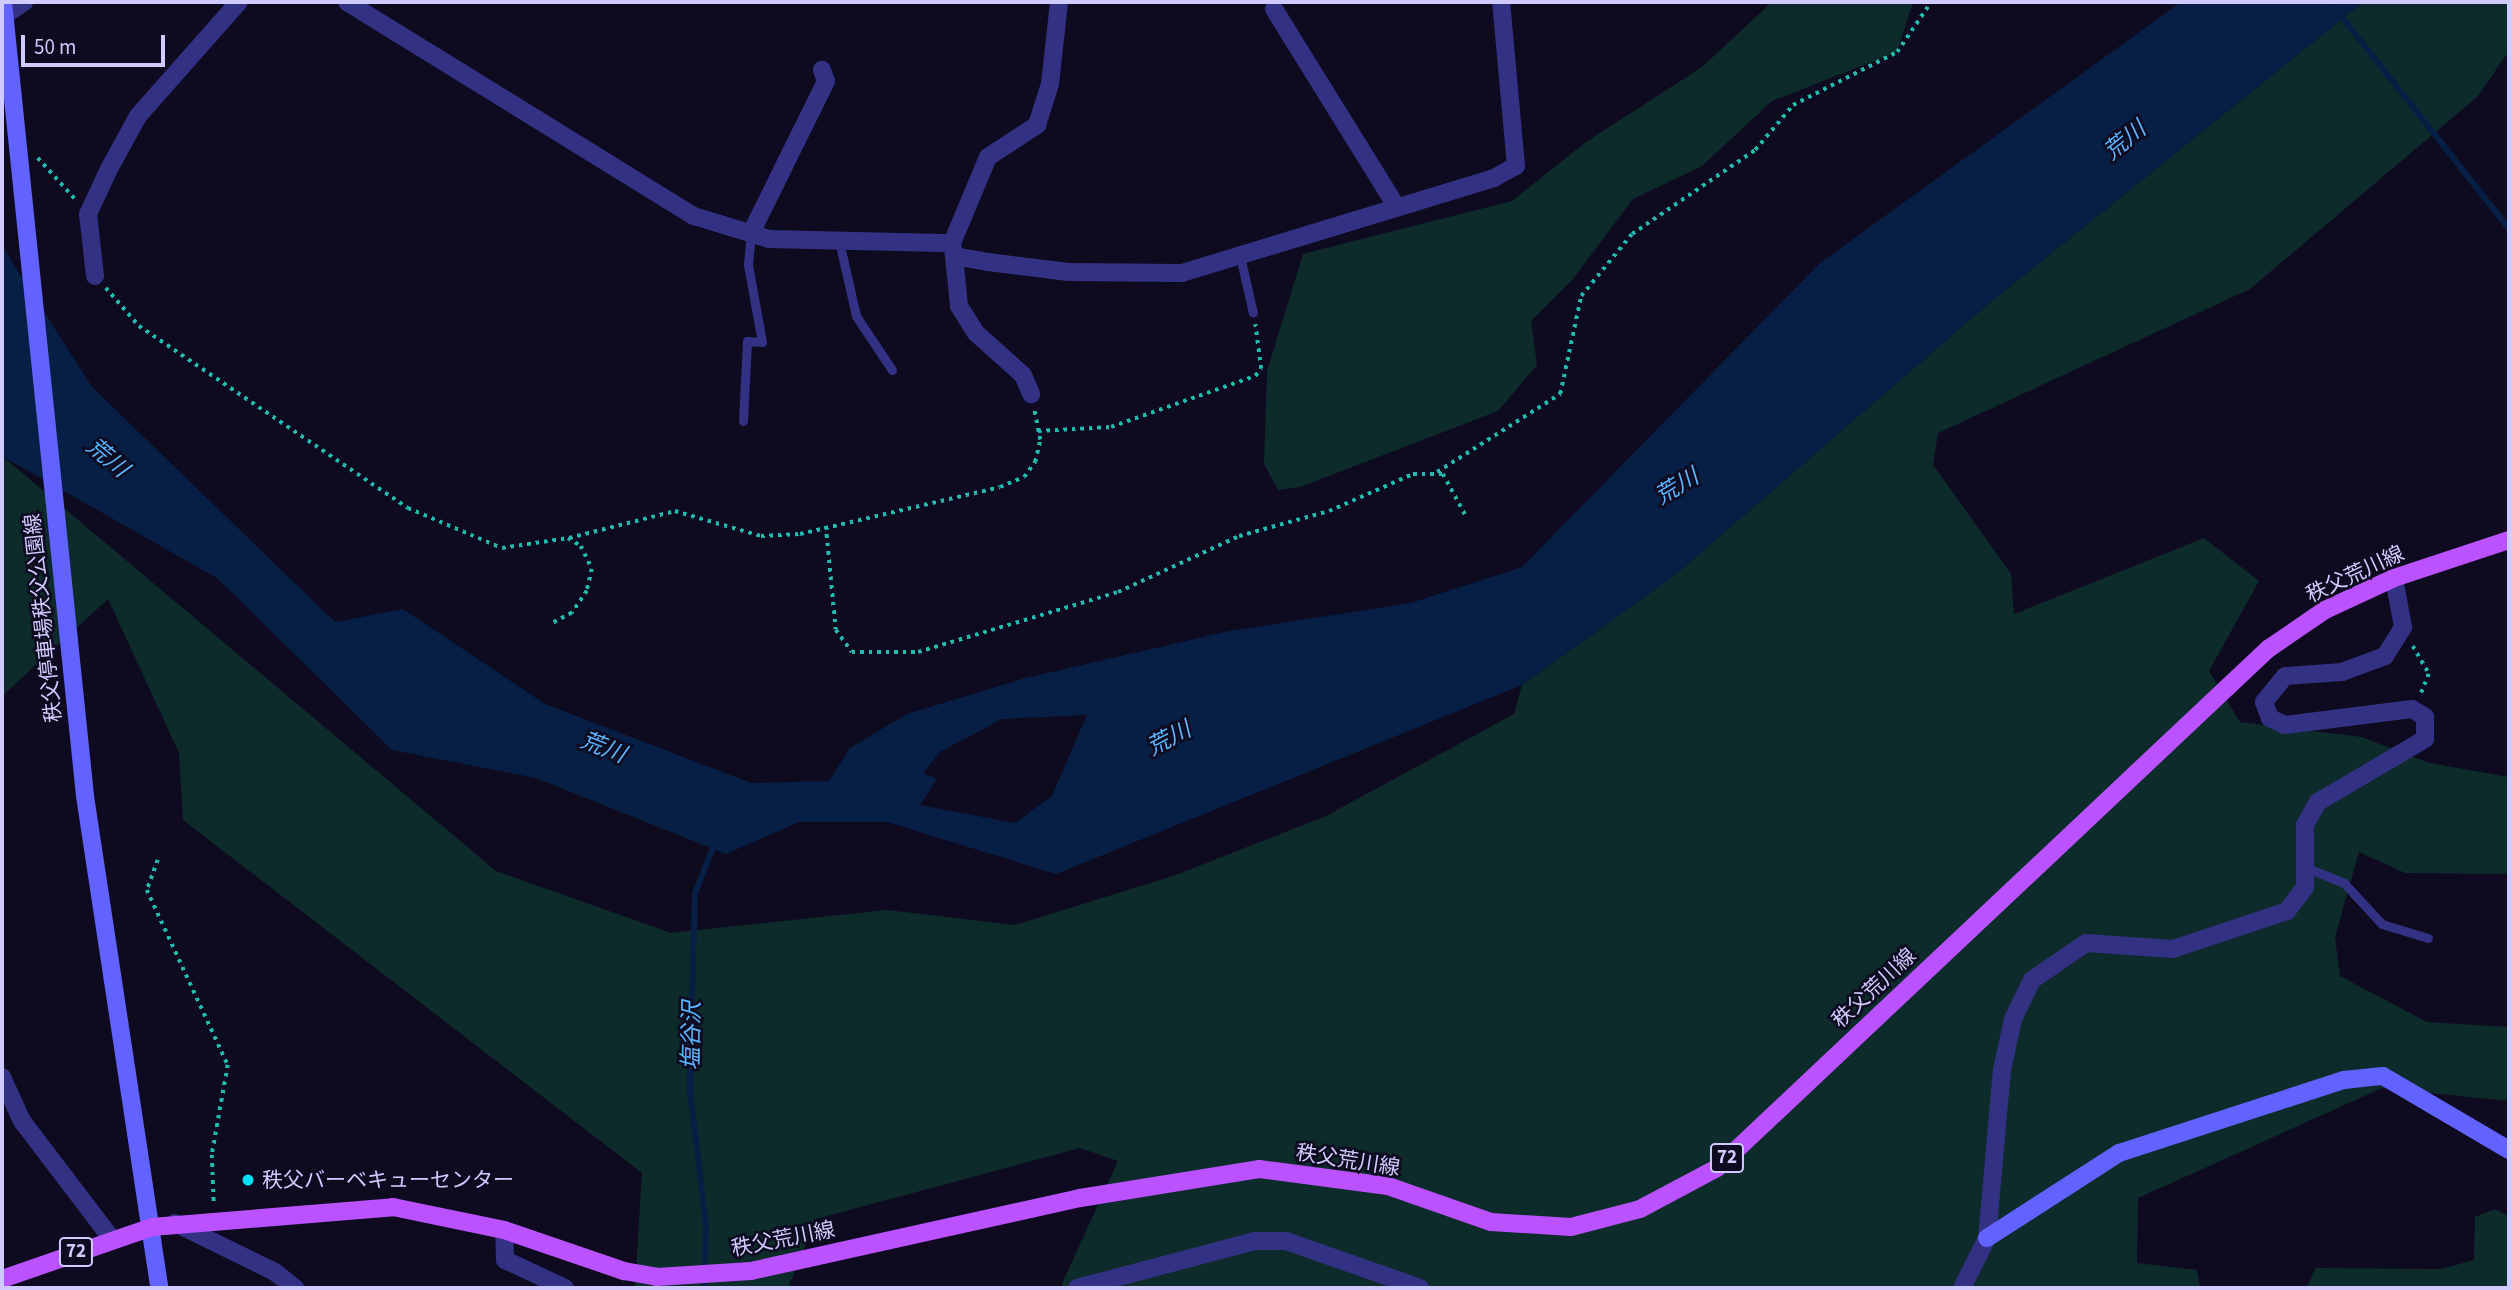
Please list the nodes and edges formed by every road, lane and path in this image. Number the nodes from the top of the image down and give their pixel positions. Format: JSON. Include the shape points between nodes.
{"nodes":[{"id":1,"x":3,"y":2,"type":"edge"},
{"id":2,"x":23,"y":2,"type":"edge"},
{"id":3,"x":239,"y":2,"type":"edge"},
{"id":4,"x":347,"y":2,"type":"edge"},
{"id":5,"x":1059,"y":2,"type":"edge"},
{"id":6,"x":1500,"y":2,"type":"edge"},
{"id":7,"x":1931,"y":2,"type":"edge"},
{"id":8,"x":1274,"y":9,"type":"dead end"},
{"id":9,"x":2,"y":18,"type":"edge"},
{"id":10,"x":822,"y":70,"type":"dead end"},
{"id":11,"x":36,"y":156,"type":"dead end"},
{"id":12,"x":1396,"y":206,"type":"junction"},
{"id":13,"x":88,"y":214,"type":"junction"},
{"id":14,"x":751,"y":233,"type":"junction"},
{"id":15,"x":839,"y":241,"type":"junction"},
{"id":16,"x":953,"y":249,"type":"junction"},
{"id":17,"x":1240,"y":256,"type":"junction"},
{"id":18,"x":95,"y":276,"type":"joint"},
{"id":19,"x":1253,"y":313,"type":"joint"},
{"id":20,"x":892,"y":370,"type":"dead end"},
{"id":21,"x":1031,"y":394,"type":"joint"},
{"id":22,"x":743,"y":421,"type":"dead end"},
{"id":23,"x":1038,"y":431,"type":"junction"},
{"id":24,"x":1437,"y":472,"type":"junction"},
{"id":25,"x":1467,"y":518,"type":"dead end"},
{"id":26,"x":826,"y":526,"type":"junction"},
{"id":27,"x":568,"y":538,"type":"junction"},
{"id":28,"x":2509,"y":540,"type":"edge"},
{"id":29,"x":2394,"y":578,"type":"junction"},
{"id":30,"x":553,"y":623,"type":"dead end"},
{"id":31,"x":2403,"y":627,"type":"junction"},
{"id":32,"x":2412,"y":709,"type":"junction"},
{"id":33,"x":158,"y":860,"type":"dead end"},
{"id":34,"x":2307,"y":868,"type":"junction"},
{"id":35,"x":2428,"y":938,"type":"dead end"},
{"id":36,"x":2,"y":1077,"type":"edge"},
{"id":37,"x":2509,"y":1150,"type":"edge"},
{"id":38,"x":215,"y":1220,"type":"junction"},
{"id":39,"x":175,"y":1223,"type":"junction"},
{"id":40,"x":152,"y":1227,"type":"junction"},
{"id":41,"x":504,"y":1230,"type":"junction"},
{"id":42,"x":111,"y":1238,"type":"junction"},
{"id":43,"x":1987,"y":1238,"type":"junction"},
{"id":44,"x":2,"y":1279,"type":"edge"},
{"id":45,"x":159,"y":1288,"type":"edge"},
{"id":46,"x":295,"y":1288,"type":"edge"},
{"id":47,"x":565,"y":1288,"type":"edge"},
{"id":48,"x":1077,"y":1288,"type":"edge"},
{"id":49,"x":1420,"y":1288,"type":"edge"},
{"id":50,"x":1962,"y":1288,"type":"edge"}],
"edges":[{"from":1,"to":40,"type":"main road","name":"秩父停車場秩父公園線","bridge":true,"via":[[85,796]]},
{"from":2,"to":9,"type":"street"},
{"from":3,"to":13,"type":"street","via":[[138,116]]},
{"from":4,"to":14,"type":"street","via":[[694,216]]},
{"from":5,"to":16,"type":"street","via":[[1050,84],[1037,125],[988,157]]},
{"from":6,"to":12,"type":"street","via":[[1516,166]]},
{"from":7,"to":24,"type":"path","via":[[1897,52],[1793,105],[1755,150],[1632,234],[1581,296],[1560,394]]},
{"from":8,"to":12,"type":"street"},
{"from":10,"to":14,"type":"street","via":[[826,81]]},
{"from":11,"to":13,"type":"path"},
{"from":12,"to":17,"type":"street"},
{"from":13,"to":18,"type":"street"},
{"from":14,"to":15,"type":"street"},
{"from":14,"to":22,"type":"lane","via":[[748,265],[762,342],[747,341]]},
{"from":15,"to":16,"type":"street"},
{"from":15,"to":20,"type":"lane","via":[[856,316]]},
{"from":16,"to":17,"type":"street","via":[[1068,272],[1182,273]]},
{"from":16,"to":21,"type":"street","via":[[959,306],[976,333],[1023,375]]},
{"from":17,"to":19,"type":"lane"},
{"from":18,"to":27,"type":"path","via":[[139,326],[408,508],[502,548]]},
{"from":19,"to":23,"type":"path","via":[[1261,369],[1255,376],[1111,427]]},
{"from":21,"to":23,"type":"path"},
{"from":23,"to":26,"type":"path","via":[[1035,462],[1024,477]]},
{"from":24,"to":25,"type":"path"},
{"from":24,"to":26,"type":"path","via":[[1238,536],[1053,615],[918,652],[852,652],[836,630]]},
{"from":26,"to":27,"type":"path","via":[[761,536],[676,511]]},
{"from":27,"to":30,"type":"path","via":[[581,546],[592,569],[572,613]]},
{"from":28,"to":29,"type":"main road","name":"秩父荒川線","number":"72"},
{"from":29,"to":31,"type":"street"},
{"from":29,"to":41,"type":"main road","name":"秩父荒川線","number":"72","via":[[2325,610],[2268,649],[1717,1168],[1640,1209],[1571,1227],[1491,1222],[1388,1186],[1259,1169],[1080,1198],[751,1271],[657,1277]]},
{"from":31,"to":32,"type":"path","via":[[2428,674]]},
{"from":31,"to":32,"type":"street","via":[[2385,656],[2368,666],[2285,676],[2264,702],[2270,718],[2285,725]]},
{"from":32,"to":34,"type":"street","via":[[2425,717],[2426,739],[2318,802],[2305,825]]},
{"from":33,"to":38,"type":"path","via":[[147,890],[228,1065],[212,1155]]},
{"from":34,"to":35,"type":"lane","via":[[2344,883],[2382,924]]},
{"from":34,"to":43,"type":"street","via":[[2305,887],[2287,911],[2173,949],[2086,943],[2032,980],[2012,1019],[2001,1070]]},
{"from":36,"to":42,"type":"street","via":[[22,1121]]},
{"from":37,"to":43,"type":"main road","via":[[2384,1076],[2344,1080],[2119,1153]]},
{"from":38,"to":39,"type":"main road","name":"秩父荒川線","number":"72"},
{"from":38,"to":41,"type":"main road","name":"秩父荒川線","number":"72","via":[[393,1207]]},
{"from":39,"to":40,"type":"main road","name":"秩父荒川線","number":"72"},
{"from":39,"to":46,"type":"street","via":[[275,1272]]},
{"from":40,"to":42,"type":"main road","name":"秩父荒川線","number":"72"},
{"from":40,"to":45,"type":"main road","name":"秩父停車場秩父公園線"},
{"from":41,"to":47,"type":"street","via":[[505,1260]]},
{"from":42,"to":44,"type":"main road","name":"秩父荒川線","number":"72"},
{"from":43,"to":50,"type":"street"},
{"from":48,"to":49,"type":"street","via":[[1255,1241],[1286,1241]]}]}
